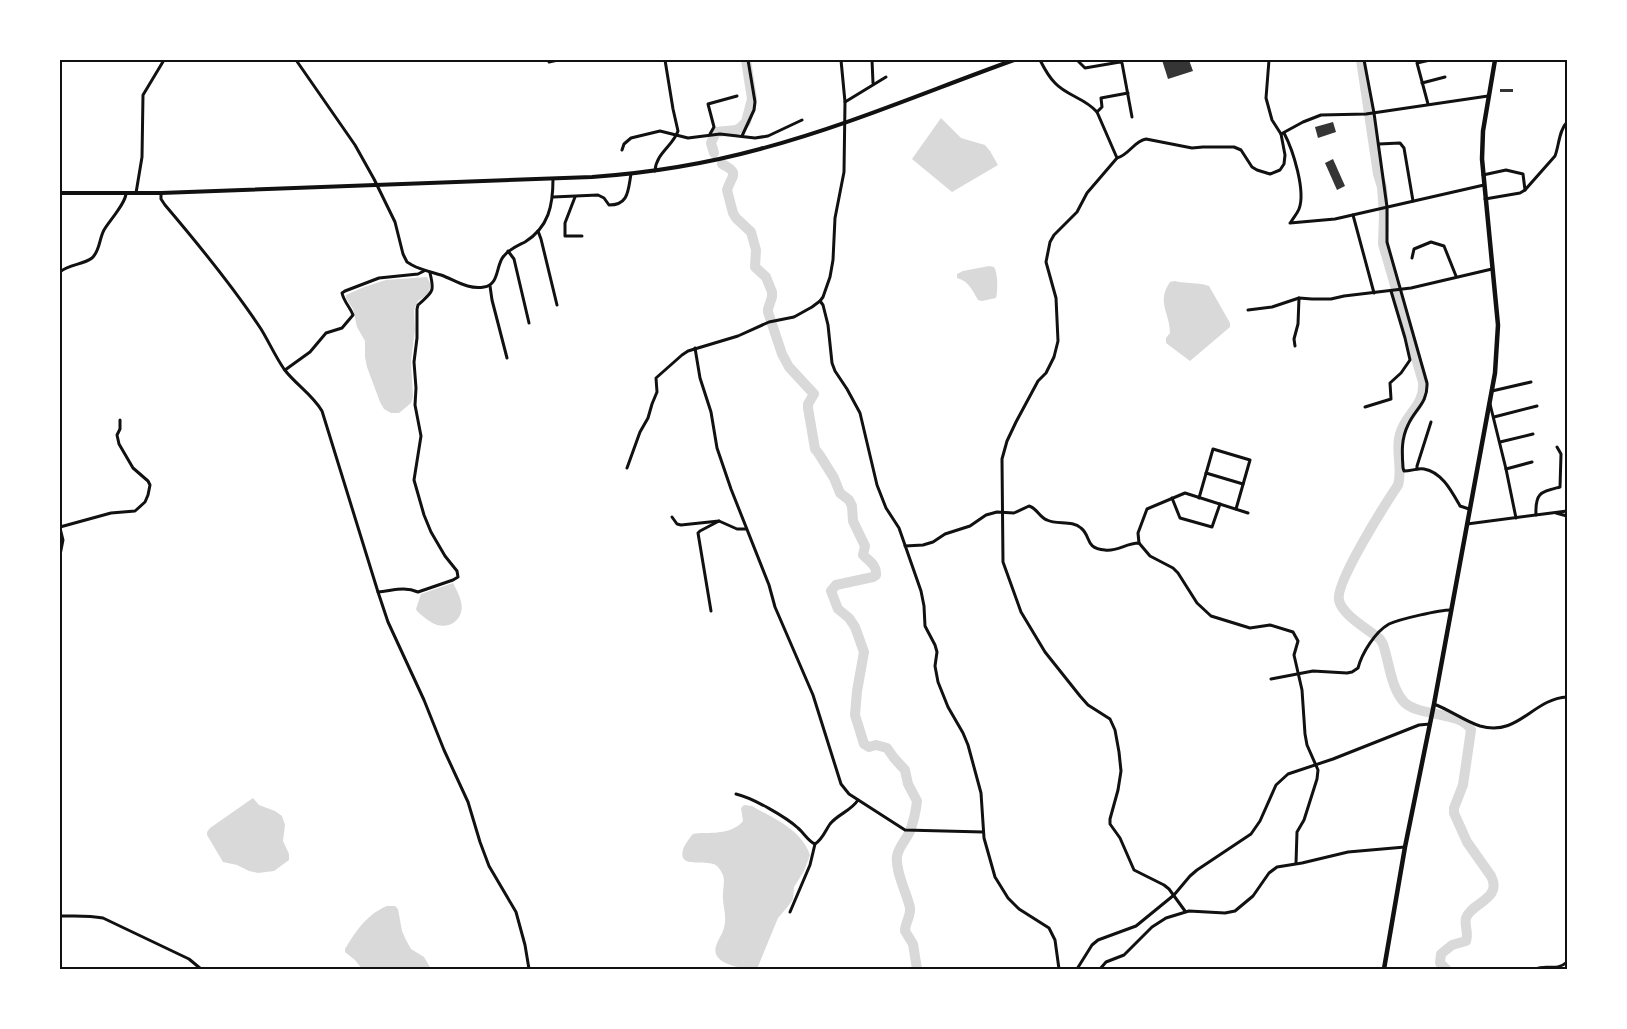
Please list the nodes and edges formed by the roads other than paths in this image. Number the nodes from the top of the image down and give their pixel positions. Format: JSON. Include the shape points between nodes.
{"nodes":[{"id":1,"x":164,"y":60,"type":"edge"},
{"id":2,"x":296,"y":60,"type":"edge"},
{"id":3,"x":665,"y":60,"type":"edge"},
{"id":4,"x":748,"y":60,"type":"edge"},
{"id":5,"x":841,"y":60,"type":"edge"},
{"id":6,"x":872,"y":60,"type":"edge"},
{"id":7,"x":1014,"y":60,"type":"edge"},
{"id":8,"x":1040,"y":60,"type":"edge"},
{"id":9,"x":1078,"y":60,"type":"edge"},
{"id":10,"x":1269,"y":60,"type":"edge"},
{"id":11,"x":1364,"y":60,"type":"edge"},
{"id":12,"x":1430,"y":60,"type":"edge"},
{"id":13,"x":1494,"y":60,"type":"edge"},
{"id":14,"x":886,"y":77,"type":"dead end"},
{"id":15,"x":1446,"y":77,"type":"dead end"},
{"id":16,"x":1422,"y":83,"type":"junction"},
{"id":17,"x":873,"y":84,"type":"junction"},
{"id":18,"x":1128,"y":92,"type":"junction"},
{"id":19,"x":737,"y":96,"type":"dead end"},
{"id":20,"x":1488,"y":96,"type":"junction"},
{"id":21,"x":845,"y":102,"type":"junction"},
{"id":22,"x":1428,"y":104,"type":"junction"},
{"id":23,"x":1096,"y":112,"type":"junction"},
{"id":24,"x":1373,"y":113,"type":"junction"},
{"id":25,"x":1132,"y":117,"type":"dead end"},
{"id":26,"x":802,"y":120,"type":"dead end"},
{"id":27,"x":843,"y":122,"type":"junction"},
{"id":28,"x":1567,"y":122,"type":"edge"},
{"id":29,"x":1283,"y":133,"type":"junction"},
{"id":30,"x":710,"y":134,"type":"junction"},
{"id":31,"x":677,"y":135,"type":"junction"},
{"id":32,"x":742,"y":136,"type":"junction"},
{"id":33,"x":1379,"y":144,"type":"junction"},
{"id":34,"x":622,"y":150,"type":"dead end"},
{"id":35,"x":1117,"y":158,"type":"junction"},
{"id":36,"x":655,"y":171,"type":"junction"},
{"id":37,"x":632,"y":174,"type":"junction"},
{"id":38,"x":1483,"y":175,"type":"junction"},
{"id":39,"x":553,"y":179,"type":"junction"},
{"id":40,"x":1484,"y":184,"type":"junction"},
{"id":41,"x":377,"y":185,"type":"junction"},
{"id":42,"x":1525,"y":190,"type":"junction"},
{"id":43,"x":60,"y":193,"type":"edge"},
{"id":44,"x":126,"y":193,"type":"junction"},
{"id":45,"x":136,"y":193,"type":"junction"},
{"id":46,"x":161,"y":193,"type":"junction"},
{"id":47,"x":575,"y":196,"type":"junction"},
{"id":48,"x":553,"y":197,"type":"junction"},
{"id":49,"x":1485,"y":199,"type":"junction"},
{"id":50,"x":1413,"y":201,"type":"junction"},
{"id":51,"x":1386,"y":207,"type":"junction"},
{"id":52,"x":1353,"y":215,"type":"junction"},
{"id":53,"x":538,"y":231,"type":"junction"},
{"id":54,"x":582,"y":236,"type":"dead end"},
{"id":55,"x":508,"y":251,"type":"junction"},
{"id":56,"x":1412,"y":258,"type":"dead end"},
{"id":57,"x":1492,"y":268,"type":"junction"},
{"id":58,"x":424,"y":271,"type":"junction"},
{"id":59,"x":60,"y":272,"type":"edge"},
{"id":60,"x":430,"y":273,"type":"junction"},
{"id":61,"x":1456,"y":276,"type":"junction"},
{"id":62,"x":490,"y":286,"type":"junction"},
{"id":63,"x":1396,"y":290,"type":"junction"},
{"id":64,"x":1374,"y":293,"type":"junction"},
{"id":65,"x":1299,"y":298,"type":"junction"},
{"id":66,"x":820,"y":301,"type":"junction"},
{"id":67,"x":557,"y":305,"type":"dead end"},
{"id":68,"x":1248,"y":310,"type":"dead end"},
{"id":69,"x":529,"y":322,"type":"dead end"},
{"id":70,"x":1295,"y":346,"type":"dead end"},
{"id":71,"x":695,"y":348,"type":"junction"},
{"id":72,"x":506,"y":358,"type":"dead end"},
{"id":73,"x":285,"y":370,"type":"junction"},
{"id":74,"x":1531,"y":382,"type":"dead end"},
{"id":75,"x":1491,"y":391,"type":"junction"},
{"id":76,"x":1489,"y":403,"type":"junction"},
{"id":77,"x":1365,"y":406,"type":"dead end"},
{"id":78,"x":1537,"y":406,"type":"dead end"},
{"id":79,"x":1494,"y":417,"type":"junction"},
{"id":80,"x":120,"y":420,"type":"dead end"},
{"id":81,"x":1431,"y":422,"type":"dead end"},
{"id":82,"x":1533,"y":434,"type":"dead end"},
{"id":83,"x":1500,"y":442,"type":"junction"},
{"id":84,"x":1557,"y":447,"type":"dead end"},
{"id":85,"x":1532,"y":462,"type":"dead end"},
{"id":86,"x":627,"y":468,"type":"dead end"},
{"id":87,"x":1417,"y":469,"type":"junction"},
{"id":88,"x":1506,"y":469,"type":"junction"},
{"id":89,"x":1206,"y":473,"type":"junction"},
{"id":90,"x":1243,"y":484,"type":"junction"},
{"id":91,"x":1172,"y":498,"type":"junction"},
{"id":92,"x":1199,"y":498,"type":"junction"},
{"id":93,"x":1220,"y":504,"type":"junction"},
{"id":94,"x":1236,"y":509,"type":"junction"},
{"id":95,"x":1469,"y":509,"type":"junction"},
{"id":96,"x":1567,"y":511,"type":"edge"},
{"id":97,"x":1002,"y":512,"type":"junction"},
{"id":98,"x":1554,"y":512,"type":"junction"},
{"id":99,"x":1248,"y":513,"type":"dead end"},
{"id":100,"x":1536,"y":515,"type":"junction"},
{"id":101,"x":1567,"y":516,"type":"edge"},
{"id":102,"x":672,"y":517,"type":"dead end"},
{"id":103,"x":1516,"y":518,"type":"junction"},
{"id":104,"x":719,"y":521,"type":"junction"},
{"id":105,"x":1466,"y":524,"type":"junction"},
{"id":106,"x":60,"y":528,"type":"edge"},
{"id":107,"x":746,"y":529,"type":"junction"},
{"id":108,"x":1138,"y":543,"type":"junction"},
{"id":109,"x":905,"y":546,"type":"junction"},
{"id":110,"x":60,"y":556,"type":"edge"},
{"id":111,"x":60,"y":570,"type":"edge"},
{"id":112,"x":60,"y":583,"type":"edge"},
{"id":113,"x":378,"y":592,"type":"junction"},
{"id":114,"x":1451,"y":610,"type":"junction"},
{"id":115,"x":712,"y":611,"type":"dead end"},
{"id":116,"x":1299,"y":674,"type":"junction"},
{"id":117,"x":1271,"y":679,"type":"dead end"},
{"id":118,"x":1567,"y":697,"type":"edge"},
{"id":119,"x":1434,"y":706,"type":"junction"},
{"id":120,"x":1430,"y":724,"type":"junction"},
{"id":121,"x":1316,"y":764,"type":"junction"},
{"id":122,"x":736,"y":794,"type":"dead end"},
{"id":123,"x":858,"y":800,"type":"junction"},
{"id":124,"x":983,"y":832,"type":"junction"},
{"id":125,"x":815,"y":844,"type":"junction"},
{"id":126,"x":1405,"y":848,"type":"junction"},
{"id":127,"x":1296,"y":863,"type":"junction"},
{"id":128,"x":1174,"y":895,"type":"junction"},
{"id":129,"x":790,"y":912,"type":"dead end"},
{"id":130,"x":1185,"y":912,"type":"junction"},
{"id":131,"x":60,"y":916,"type":"edge"},
{"id":132,"x":1567,"y":962,"type":"edge"},
{"id":133,"x":200,"y":969,"type":"edge"},
{"id":134,"x":529,"y":969,"type":"edge"},
{"id":135,"x":1059,"y":969,"type":"edge"},
{"id":136,"x":1077,"y":969,"type":"edge"},
{"id":137,"x":1100,"y":969,"type":"edge"},
{"id":138,"x":1384,"y":969,"type":"edge"},
{"id":139,"x":1535,"y":969,"type":"edge"}],
"edges":[{"from":1,"to":45,"type":"street","via":[[143,95],[142,157]]},
{"from":2,"to":41,"type":"street","via":[[355,144]]},
{"from":3,"to":31,"type":"street"},
{"from":4,"to":32,"type":"street","via":[[755,102]]},
{"from":5,"to":21,"type":"street"},
{"from":6,"to":17,"type":"street"},
{"from":7,"to":27,"type":"street"},
{"from":8,"to":23,"type":"street","via":[[1054,83],[1092,106]]},
{"from":9,"to":18,"type":"street","via":[[1085,68],[1122,63]]},
{"from":10,"to":29,"type":"street","via":[[1266,98],[1272,120]]},
{"from":11,"to":24,"type":"street"},
{"from":12,"to":16,"type":"street","via":[[1417,63]]},
{"from":13,"to":20,"type":"main road"},
{"from":14,"to":17,"type":"street"},
{"from":15,"to":16,"type":"street"},
{"from":16,"to":22,"type":"street"},
{"from":17,"to":21,"type":"street"},
{"from":18,"to":23,"type":"street","via":[[1102,98],[1102,107]]},
{"from":18,"to":25,"type":"street"},
{"from":19,"to":30,"type":"street","via":[[708,104],[714,127]]},
{"from":20,"to":22,"type":"street"},
{"from":20,"to":38,"type":"main road","via":[[1483,131]]},
{"from":21,"to":27,"type":"street"},
{"from":22,"to":24,"type":"street"},
{"from":23,"to":35,"type":"street"},
{"from":24,"to":29,"type":"street","via":[[1321,115]]},
{"from":24,"to":33,"type":"street"},
{"from":26,"to":32,"type":"street","via":[[762,138]]},
{"from":27,"to":36,"type":"street","via":[[760,150]]},
{"from":27,"to":66,"type":"street","via":[[844,172],[835,218],[833,260]]},
{"from":28,"to":42,"type":"street","via":[[1558,150]]},
{"from":29,"to":35,"type":"street","via":[[1284,164],[1280,170],[1270,174],[1257,170],[1240,150],[1228,146],[1192,148],[1146,139]]},
{"from":29,"to":52,"type":"street","via":[[1300,187],[1299,208],[1290,223]]},
{"from":30,"to":31,"type":"street","via":[[688,138]]},
{"from":30,"to":32,"type":"street"},
{"from":31,"to":34,"type":"street","via":[[660,131],[637,136],[627,140]]},
{"from":31,"to":36,"type":"street","via":[[658,159]]},
{"from":33,"to":50,"type":"street","via":[[1400,143],[1404,148]]},
{"from":33,"to":51,"type":"street"},
{"from":35,"to":97,"type":"street","via":[[1050,242],[1046,262],[1056,298],[1058,341],[1046,373],[1007,441],[1002,459]]},
{"from":36,"to":37,"type":"street"},
{"from":37,"to":39,"type":"street"},
{"from":37,"to":47,"type":"street","via":[[625,200],[620,204],[609,205],[598,196]]},
{"from":38,"to":40,"type":"main road"},
{"from":38,"to":42,"type":"street","via":[[1502,170],[1523,174]]},
{"from":39,"to":41,"type":"street"},
{"from":39,"to":48,"type":"street"},
{"from":40,"to":49,"type":"main road"},
{"from":40,"to":50,"type":"street"},
{"from":41,"to":46,"type":"street"},
{"from":41,"to":58,"type":"street","via":[[395,222],[407,262]]},
{"from":42,"to":49,"type":"street"},
{"from":43,"to":44,"type":"street"},
{"from":44,"to":45,"type":"street"},
{"from":44,"to":59,"type":"street","via":[[125,200],[102,233],[94,256]]},
{"from":45,"to":46,"type":"street"},
{"from":46,"to":73,"type":"street","via":[[165,205],[244,304]]},
{"from":47,"to":48,"type":"street"},
{"from":47,"to":54,"type":"street","via":[[565,236]]},
{"from":48,"to":53,"type":"street","via":[[547,218]]},
{"from":49,"to":57,"type":"main road"},
{"from":50,"to":51,"type":"street"},
{"from":51,"to":52,"type":"street"},
{"from":51,"to":63,"type":"street","via":[[1386,242]]},
{"from":52,"to":64,"type":"street"},
{"from":53,"to":55,"type":"street"},
{"from":53,"to":67,"type":"street"},
{"from":55,"to":62,"type":"street"},
{"from":55,"to":69,"type":"street","via":[[514,259]]},
{"from":56,"to":61,"type":"street","via":[[1414,249],[1431,242],[1444,246]]},
{"from":57,"to":61,"type":"street"},
{"from":57,"to":75,"type":"main road","via":[[1498,341]]},
{"from":58,"to":60,"type":"street"},
{"from":58,"to":73,"type":"street","via":[[379,278],[342,293],[353,315],[342,328],[326,333],[310,352]]},
{"from":60,"to":62,"type":"street","via":[[470,287]]},
{"from":60,"to":113,"type":"street","via":[[434,286],[430,296],[417,309],[415,405],[421,436],[414,480],[431,532],[458,577],[418,592],[402,588]]},
{"from":61,"to":63,"type":"street"},
{"from":62,"to":72,"type":"street"},
{"from":63,"to":64,"type":"street"},
{"from":63,"to":77,"type":"street","via":[[1410,360],[1390,383],[1391,399]]},
{"from":63,"to":87,"type":"street","via":[[1427,383],[1424,400],[1408,423],[1402,440],[1404,471]]},
{"from":64,"to":65,"type":"street","via":[[1327,299]]},
{"from":65,"to":68,"type":"street","via":[[1272,307]]},
{"from":65,"to":70,"type":"street"},
{"from":66,"to":71,"type":"street","via":[[794,317],[770,321],[738,336]]},
{"from":66,"to":109,"type":"street","via":[[827,318],[832,363],[860,412],[877,485]]},
{"from":71,"to":86,"type":"street","via":[[656,378],[657,392]]},
{"from":71,"to":107,"type":"street","via":[[717,448]]},
{"from":73,"to":113,"type":"street","via":[[322,411]]},
{"from":74,"to":75,"type":"street"},
{"from":75,"to":76,"type":"main road"},
{"from":76,"to":79,"type":"street"},
{"from":76,"to":95,"type":"main road"},
{"from":78,"to":79,"type":"street"},
{"from":79,"to":83,"type":"street"},
{"from":80,"to":106,"type":"street","via":[[119,444],[133,468],[148,481],[148,495],[135,511],[111,513]]},
{"from":81,"to":87,"type":"street"},
{"from":82,"to":83,"type":"street"},
{"from":83,"to":88,"type":"street"},
{"from":84,"to":100,"type":"street","via":[[1561,454],[1562,484],[1542,492],[1537,498]]},
{"from":85,"to":88,"type":"street"},
{"from":87,"to":95,"type":"street","via":[[1436,474],[1460,506]]},
{"from":88,"to":103,"type":"street"},
{"from":89,"to":90,"type":"street"},
{"from":89,"to":90,"type":"street","via":[[1213,449],[1250,460]]},
{"from":89,"to":92,"type":"street"},
{"from":90,"to":94,"type":"street"},
{"from":91,"to":92,"type":"street","via":[[1184,493]]},
{"from":91,"to":93,"type":"street","via":[[1180,518],[1212,527]]},
{"from":91,"to":108,"type":"street","via":[[1147,509],[1138,533]]},
{"from":92,"to":93,"type":"street"},
{"from":93,"to":94,"type":"street"},
{"from":94,"to":99,"type":"street"},
{"from":95,"to":105,"type":"main road"},
{"from":96,"to":98,"type":"street"},
{"from":97,"to":108,"type":"street","via":[[1014,513],[1026,506],[1032,507],[1047,520],[1080,527],[1096,549],[1113,550]]},
{"from":97,"to":109,"type":"street","via":[[986,515],[970,526],[945,534],[933,542]]},
{"from":97,"to":128,"type":"street","via":[[1003,562],[1021,612],[1045,652],[1088,706],[1112,723],[1121,771],[1110,824],[1134,870],[1164,885]]},
{"from":98,"to":100,"type":"street"},
{"from":98,"to":101,"type":"street"},
{"from":100,"to":103,"type":"street"},
{"from":102,"to":104,"type":"street","via":[[681,525]]},
{"from":103,"to":105,"type":"street"},
{"from":104,"to":107,"type":"street","via":[[737,529]]},
{"from":104,"to":115,"type":"street","via":[[698,533]]},
{"from":105,"to":114,"type":"main road"},
{"from":106,"to":110,"type":"street","via":[[63,540]]},
{"from":107,"to":123,"type":"street","via":[[812,694],[841,784]]},
{"from":108,"to":116,"type":"street","via":[[1150,556],[1174,568],[1197,603],[1211,616],[1250,628],[1270,625],[1293,632],[1298,640],[1294,655]]},
{"from":109,"to":124,"type":"street","via":[[921,591],[926,631],[937,652],[938,682],[963,733],[977,776],[982,799]]},
{"from":111,"to":112,"type":"street"},
{"from":113,"to":134,"type":"street","via":[[468,802],[487,861],[516,912]]},
{"from":114,"to":116,"type":"street","via":[[1389,624],[1374,639],[1360,658],[1358,668],[1352,672]]},
{"from":114,"to":119,"type":"main road"},
{"from":116,"to":117,"type":"street"},
{"from":116,"to":121,"type":"street","via":[[1307,745]]},
{"from":118,"to":119,"type":"street","via":[[1552,700],[1514,724],[1500,728],[1482,727]]},
{"from":119,"to":120,"type":"main road"},
{"from":120,"to":121,"type":"street","via":[[1419,725]]},
{"from":120,"to":126,"type":"main road"},
{"from":121,"to":127,"type":"street","via":[[1317,780],[1297,832]]},
{"from":121,"to":128,"type":"street","via":[[1282,778],[1270,794],[1251,834],[1197,870]]},
{"from":122,"to":125,"type":"street","via":[[779,815]]},
{"from":123,"to":124,"type":"street","via":[[905,830]]},
{"from":123,"to":125,"type":"street","via":[[838,816]]},
{"from":124,"to":135,"type":"street","via":[[998,883],[1019,910],[1049,928],[1055,940]]},
{"from":125,"to":129,"type":"street","via":[[810,865]]},
{"from":126,"to":127,"type":"street","via":[[1348,852]]},
{"from":126,"to":138,"type":"main road"},
{"from":127,"to":130,"type":"street","via":[[1273,869],[1253,896],[1234,911]]},
{"from":128,"to":130,"type":"street"},
{"from":128,"to":136,"type":"street","via":[[1136,926],[1098,940]]},
{"from":130,"to":137,"type":"street","via":[[1158,922],[1126,953],[1106,962]]},
{"from":131,"to":133,"type":"street","via":[[103,918],[189,959]]},
{"from":132,"to":139,"type":"street","via":[[1561,967]]}]}
